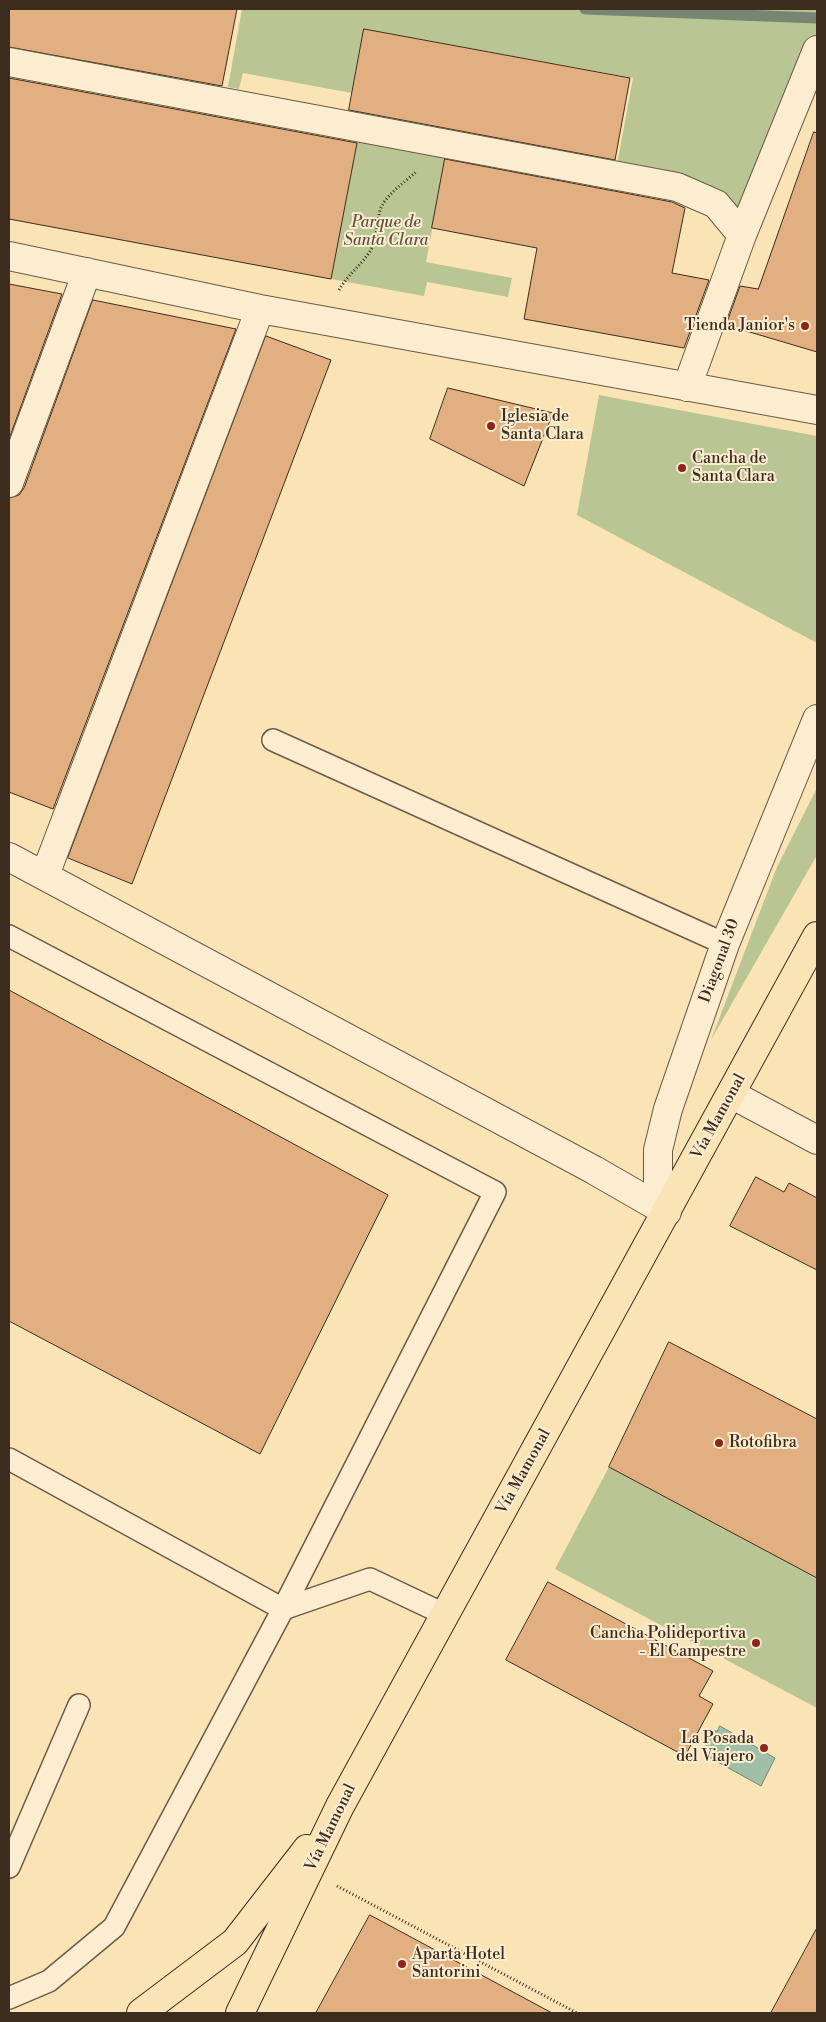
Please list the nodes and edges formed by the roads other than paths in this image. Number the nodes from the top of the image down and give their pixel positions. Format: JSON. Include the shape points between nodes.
{"nodes":[{"id":1,"x":817,"y":50,"type":"edge"},
{"id":2,"x":9,"y":62,"type":"edge"},
{"id":3,"x":742,"y":235,"type":"junction"},
{"id":4,"x":9,"y":256,"type":"edge"},
{"id":5,"x":88,"y":272,"type":"junction"},
{"id":6,"x":260,"y":309,"type":"junction"},
{"id":7,"x":687,"y":387,"type":"junction"},
{"id":8,"x":817,"y":410,"type":"edge"},
{"id":9,"x":9,"y":483,"type":"edge"},
{"id":10,"x":817,"y":719,"type":"edge"},
{"id":11,"x":273,"y":740,"type":"dead end"},
{"id":12,"x":9,"y":857,"type":"edge"},
{"id":13,"x":45,"y":875,"type":"junction"},
{"id":14,"x":9,"y":936,"type":"edge"},
{"id":15,"x":817,"y":936,"type":"edge"},
{"id":16,"x":725,"y":944,"type":"junction"},
{"id":17,"x":732,"y":1094,"type":"junction"},
{"id":18,"x":817,"y":1140,"type":"edge"},
{"id":19,"x":667,"y":1212,"type":"junction"},
{"id":20,"x":9,"y":1459,"type":"edge"},
{"id":21,"x":283,"y":1609,"type":"junction"},
{"id":22,"x":446,"y":1615,"type":"junction"},
{"id":23,"x":79,"y":1705,"type":"dead end"},
{"id":24,"x":340,"y":1806,"type":"junction"},
{"id":25,"x":9,"y":1867,"type":"edge"},
{"id":26,"x":9,"y":1998,"type":"edge"},
{"id":27,"x":141,"y":2013,"type":"edge"},
{"id":28,"x":240,"y":2013,"type":"edge"}],
"edges":[{"from":1,"to":3,"type":"street"},
{"from":2,"to":3,"type":"street","via":[[677,187],[716,204]]},
{"from":3,"to":7,"type":"street"},
{"from":4,"to":5,"type":"street"},
{"from":5,"to":6,"type":"street"},
{"from":5,"to":9,"type":"street"},
{"from":6,"to":7,"type":"street"},
{"from":6,"to":13,"type":"street"},
{"from":7,"to":8,"type":"street"},
{"from":10,"to":16,"type":"street","name":"Diagonal 30"},
{"from":11,"to":16,"type":"lane"},
{"from":12,"to":13,"type":"street"},
{"from":13,"to":19,"type":"street"},
{"from":14,"to":21,"type":"lane","via":[[495,1192]]},
{"from":15,"to":17,"type":"main road","name":"Vía Mamonal"},
{"from":16,"to":19,"type":"street","name":"Diagonal 30","via":[[668,1109],[658,1150],[658,1183]]},
{"from":17,"to":18,"type":"street"},
{"from":17,"to":19,"type":"main road","name":"Vía Mamonal"},
{"from":19,"to":22,"type":"main road","name":"Vía Mamonal"},
{"from":20,"to":21,"type":"lane"},
{"from":21,"to":22,"type":"lane","via":[[370,1579]]},
{"from":21,"to":26,"type":"lane","via":[[114,1927],[48,1981]]},
{"from":22,"to":24,"type":"main road","name":"Vía Mamonal"},
{"from":23,"to":25,"type":"lane"},
{"from":24,"to":27,"type":"main road","via":[[235,1942]]},
{"from":24,"to":28,"type":"main road","name":"Vía Mamonal"}]}
